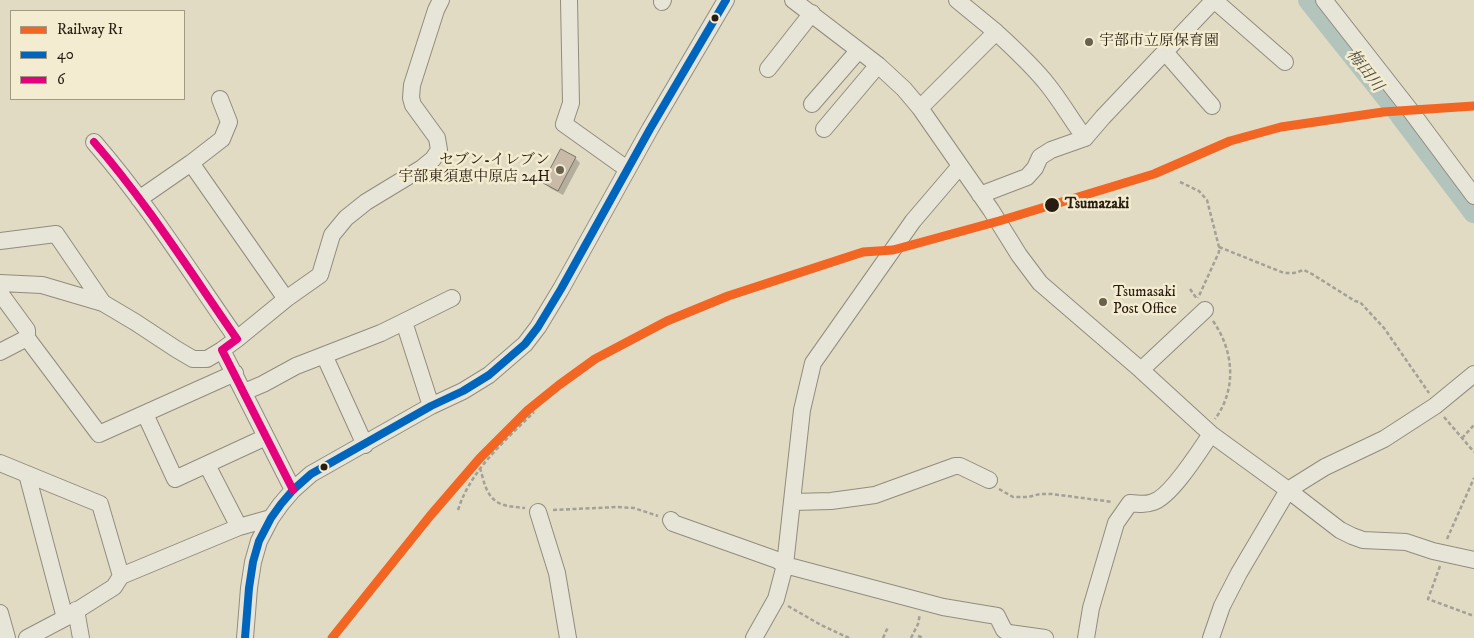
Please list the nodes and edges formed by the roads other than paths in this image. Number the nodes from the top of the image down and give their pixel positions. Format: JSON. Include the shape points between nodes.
{"nodes":[{"id":1,"x":441,"y":0,"type":"edge"},
{"id":2,"x":569,"y":0,"type":"edge"},
{"id":3,"x":726,"y":0,"type":"edge"},
{"id":4,"x":793,"y":0,"type":"edge"},
{"id":5,"x":957,"y":0,"type":"edge"},
{"id":6,"x":1214,"y":0,"type":"edge"},
{"id":7,"x":1324,"y":0,"type":"edge"},
{"id":8,"x":812,"y":13,"type":"junction"},
{"id":9,"x":996,"y":32,"type":"junction"},
{"id":10,"x":858,"y":51,"type":"junction"},
{"id":11,"x":1165,"y":52,"type":"junction"},
{"id":12,"x":1285,"y":62,"type":"dead end"},
{"id":13,"x":878,"y":65,"type":"junction"},
{"id":14,"x":768,"y":69,"type":"dead end"},
{"id":15,"x":220,"y":99,"type":"dead end"},
{"id":16,"x":812,"y":104,"type":"dead end"},
{"id":17,"x":1212,"y":106,"type":"dead end"},
{"id":18,"x":920,"y":108,"type":"junction"},
{"id":19,"x":824,"y":129,"type":"dead end"},
{"id":20,"x":1085,"y":138,"type":"junction"},
{"id":21,"x":94,"y":142,"type":"dead end"},
{"id":22,"x":191,"y":163,"type":"junction"},
{"id":23,"x":960,"y":166,"type":"junction"},
{"id":24,"x":627,"y":169,"type":"junction"},
{"id":25,"x":980,"y":195,"type":"junction"},
{"id":26,"x":1474,"y":196,"type":"edge"},
{"id":27,"x":139,"y":199,"type":"junction"},
{"id":28,"x":0,"y":241,"type":"edge"},
{"id":29,"x":0,"y":283,"type":"edge"},
{"id":30,"x":0,"y":293,"type":"edge"},
{"id":31,"x":452,"y":298,"type":"dead end"},
{"id":32,"x":286,"y":299,"type":"junction"},
{"id":33,"x":103,"y":303,"type":"junction"},
{"id":34,"x":1201,"y":305,"type":"road end"},
{"id":35,"x":404,"y":322,"type":"junction"},
{"id":36,"x":27,"y":338,"type":"junction"},
{"id":37,"x":237,"y":339,"type":"junction"},
{"id":38,"x":222,"y":350,"type":"junction"},
{"id":39,"x":0,"y":352,"type":"edge"},
{"id":40,"x":324,"y":355,"type":"junction"},
{"id":41,"x":1141,"y":370,"type":"junction"},
{"id":42,"x":235,"y":373,"type":"junction"},
{"id":43,"x":1474,"y":374,"type":"edge"},
{"id":44,"x":244,"y":392,"type":"junction"},
{"id":45,"x":432,"y":406,"type":"junction"},
{"id":46,"x":145,"y":414,"type":"junction"},
{"id":47,"x":1209,"y":432,"type":"junction"},
{"id":48,"x":266,"y":437,"type":"junction"},
{"id":49,"x":365,"y":445,"type":"junction"},
{"id":50,"x":0,"y":464,"type":"edge"},
{"id":51,"x":208,"y":465,"type":"junction"},
{"id":52,"x":27,"y":474,"type":"junction"},
{"id":53,"x":989,"y":480,"type":"road end"},
{"id":54,"x":293,"y":490,"type":"junction"},
{"id":55,"x":1288,"y":490,"type":"junction"},
{"id":56,"x":793,"y":502,"type":"junction"},
{"id":57,"x":538,"y":512,"type":"road end"},
{"id":58,"x":271,"y":518,"type":"junction"},
{"id":59,"x":671,"y":520,"type":"road end"},
{"id":60,"x":238,"y":527,"type":"junction"},
{"id":61,"x":1474,"y":560,"type":"edge"},
{"id":62,"x":785,"y":565,"type":"junction"},
{"id":63,"x":121,"y":576,"type":"junction"},
{"id":64,"x":0,"y":613,"type":"edge"},
{"id":65,"x":71,"y":614,"type":"junction"},
{"id":66,"x":7,"y":638,"type":"edge"},
{"id":67,"x":27,"y":638,"type":"edge"},
{"id":68,"x":81,"y":638,"type":"edge"},
{"id":69,"x":246,"y":638,"type":"edge"},
{"id":70,"x":568,"y":638,"type":"edge"},
{"id":71,"x":754,"y":638,"type":"edge"},
{"id":72,"x":1045,"y":638,"type":"edge"},
{"id":73,"x":1087,"y":638,"type":"edge"},
{"id":74,"x":1211,"y":638,"type":"edge"}],
"edges":[{"from":1,"to":32,"type":"street","via":[[412,85],[411,98],[412,105],[437,138],[439,150],[422,168],[384,190],[346,218],[332,235],[320,275]]},
{"from":2,"to":24,"type":"street","via":[[571,103],[564,124]]},
{"from":3,"to":24,"type":"street"},
{"from":4,"to":8,"type":"street"},
{"from":5,"to":9,"type":"street"},
{"from":6,"to":11,"type":"street"},
{"from":6,"to":12,"type":"street"},
{"from":7,"to":26,"type":"street"},
{"from":8,"to":10,"type":"street"},
{"from":8,"to":14,"type":"street"},
{"from":9,"to":18,"type":"street"},
{"from":9,"to":20,"type":"street","via":[[1048,86]]},
{"from":10,"to":13,"type":"street"},
{"from":10,"to":16,"type":"street"},
{"from":11,"to":17,"type":"street"},
{"from":11,"to":20,"type":"street"},
{"from":13,"to":18,"type":"street"},
{"from":13,"to":19,"type":"street"},
{"from":15,"to":22,"type":"street","via":[[229,122],[222,139]]},
{"from":18,"to":23,"type":"street"},
{"from":20,"to":25,"type":"street","via":[[1040,157],[1027,177]]},
{"from":21,"to":27,"type":"street"},
{"from":22,"to":27,"type":"street"},
{"from":22,"to":32,"type":"street"},
{"from":23,"to":25,"type":"street"},
{"from":23,"to":56,"type":"street","via":[[913,221],[813,363],[802,410]]},
{"from":24,"to":45,"type":"street","via":[[561,289],[525,344],[489,375]]},
{"from":25,"to":41,"type":"street","via":[[1040,283]]},
{"from":27,"to":37,"type":"street"},
{"from":28,"to":33,"type":"street","via":[[56,234]]},
{"from":29,"to":33,"type":"street","via":[[42,285]]},
{"from":30,"to":36,"type":"street","via":[[27,330]]},
{"from":31,"to":35,"type":"street"},
{"from":32,"to":37,"type":"street"},
{"from":33,"to":38,"type":"street","via":[[193,359],[207,359]]},
{"from":34,"to":41,"type":"street"},
{"from":35,"to":40,"type":"street"},
{"from":35,"to":45,"type":"street"},
{"from":36,"to":39,"type":"street"},
{"from":36,"to":46,"type":"street","via":[[99,434]]},
{"from":37,"to":38,"type":"street"},
{"from":38,"to":42,"type":"street"},
{"from":40,"to":44,"type":"street"},
{"from":40,"to":49,"type":"street"},
{"from":41,"to":47,"type":"street"},
{"from":42,"to":44,"type":"street"},
{"from":42,"to":46,"type":"street"},
{"from":43,"to":55,"type":"street","via":[[1436,405],[1384,439],[1325,467]]},
{"from":44,"to":48,"type":"street"},
{"from":45,"to":49,"type":"street"},
{"from":46,"to":51,"type":"street","via":[[175,479]]},
{"from":47,"to":55,"type":"street"},
{"from":47,"to":73,"type":"street","via":[[1171,489],[1155,502],[1130,503],[1116,523],[1091,608]]},
{"from":48,"to":51,"type":"street"},
{"from":48,"to":54,"type":"street"},
{"from":49,"to":54,"type":"street","via":[[311,474]]},
{"from":50,"to":52,"type":"street"},
{"from":51,"to":60,"type":"street"},
{"from":52,"to":63,"type":"street","via":[[100,504]]},
{"from":52,"to":65,"type":"street"},
{"from":53,"to":56,"type":"street","via":[[955,466],[875,495]]},
{"from":54,"to":58,"type":"street"},
{"from":55,"to":61,"type":"street","via":[[1352,536],[1363,540],[1406,542]]},
{"from":55,"to":74,"type":"street","via":[[1238,573]]},
{"from":56,"to":62,"type":"street"},
{"from":57,"to":70,"type":"street","via":[[557,573]]},
{"from":58,"to":60,"type":"street"},
{"from":58,"to":69,"type":"street","via":[[253,562]]},
{"from":59,"to":62,"type":"street"},
{"from":60,"to":63,"type":"street"},
{"from":62,"to":71,"type":"street","via":[[776,599]]},
{"from":62,"to":72,"type":"street","via":[[943,607],[997,616],[1008,633]]},
{"from":63,"to":65,"type":"street","via":[[114,587]]},
{"from":64,"to":66,"type":"street"},
{"from":65,"to":67,"type":"street"},
{"from":65,"to":68,"type":"street"}]}
